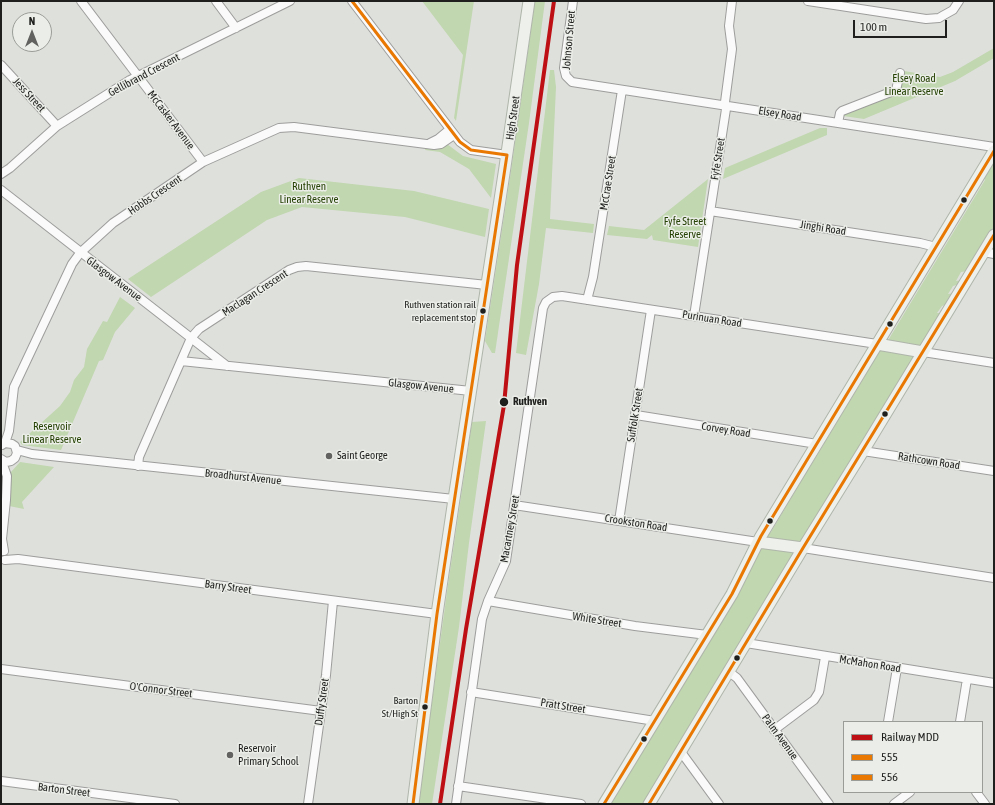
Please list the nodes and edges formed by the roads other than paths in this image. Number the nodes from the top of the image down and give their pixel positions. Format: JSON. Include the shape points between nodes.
{"nodes":[{"id":1,"x":81,"y":1,"type":"edge"},
{"id":2,"x":216,"y":1,"type":"edge"},
{"id":3,"x":290,"y":1,"type":"edge"},
{"id":4,"x":352,"y":1,"type":"edge"},
{"id":5,"x":529,"y":1,"type":"edge"},
{"id":6,"x":573,"y":1,"type":"edge"},
{"id":7,"x":732,"y":1,"type":"edge"},
{"id":8,"x":808,"y":1,"type":"edge"},
{"id":9,"x":959,"y":1,"type":"edge"},
{"id":10,"x":236,"y":28,"type":"junction"},
{"id":11,"x":1,"y":65,"type":"edge"},
{"id":12,"x":900,"y":73,"type":"dead end"},
{"id":13,"x":138,"y":75,"type":"junction"},
{"id":14,"x":567,"y":79,"type":"joint"},
{"id":15,"x":622,"y":90,"type":"junction"},
{"id":16,"x":725,"y":106,"type":"junction"},
{"id":17,"x":838,"y":123,"type":"junction"},
{"id":18,"x":57,"y":126,"type":"junction"},
{"id":19,"x":452,"y":132,"type":"junction"},
{"id":20,"x":994,"y":147,"type":"edge"},
{"id":21,"x":994,"y":151,"type":"edge"},
{"id":22,"x":507,"y":155,"type":"junction"},
{"id":23,"x":203,"y":162,"type":"junction"},
{"id":24,"x":10,"y":168,"type":"junction"},
{"id":25,"x":1,"y":174,"type":"edge"},
{"id":26,"x":1,"y":181,"type":"edge"},
{"id":27,"x":1,"y":190,"type":"edge"},
{"id":28,"x":710,"y":210,"type":"junction"},
{"id":29,"x":994,"y":235,"type":"edge"},
{"id":30,"x":936,"y":248,"type":"junction"},
{"id":31,"x":80,"y":253,"type":"junction"},
{"id":32,"x":989,"y":253,"type":"edge"},
{"id":33,"x":487,"y":285,"type":"junction"},
{"id":34,"x":548,"y":300,"type":"joint"},
{"id":35,"x":590,"y":300,"type":"junction"},
{"id":36,"x":651,"y":310,"type":"junction"},
{"id":37,"x":694,"y":316,"type":"junction"},
{"id":38,"x":191,"y":338,"type":"junction"},
{"id":39,"x":877,"y":344,"type":"junction"},
{"id":40,"x":923,"y":352,"type":"junction"},
{"id":41,"x":181,"y":361,"type":"junction"},
{"id":42,"x":994,"y":363,"type":"edge"},
{"id":43,"x":228,"y":366,"type":"junction"},
{"id":44,"x":471,"y":391,"type":"junction"},
{"id":45,"x":636,"y":415,"type":"junction"},
{"id":46,"x":817,"y":444,"type":"junction"},
{"id":47,"x":10,"y":450,"type":"edge"},
{"id":48,"x":864,"y":450,"type":"junction"},
{"id":49,"x":1,"y":459,"type":"edge"},
{"id":50,"x":138,"y":466,"type":"junction"},
{"id":51,"x":994,"y":472,"type":"edge"},
{"id":52,"x":6,"y":476,"type":"junction"},
{"id":53,"x":454,"y":500,"type":"junction"},
{"id":54,"x":514,"y":505,"type":"junction"},
{"id":55,"x":619,"y":521,"type":"junction"},
{"id":56,"x":1,"y":539,"type":"edge"},
{"id":57,"x":758,"y":542,"type":"junction"},
{"id":58,"x":803,"y":548,"type":"junction"},
{"id":59,"x":3,"y":558,"type":"edge"},
{"id":60,"x":994,"y":578,"type":"edge"},
{"id":61,"x":333,"y":601,"type":"junction"},
{"id":62,"x":488,"y":601,"type":"junction"},
{"id":63,"x":437,"y":614,"type":"junction"},
{"id":64,"x":707,"y":635,"type":"junction"},
{"id":65,"x":746,"y":643,"type":"junction"},
{"id":66,"x":825,"y":657,"type":"junction"},
{"id":67,"x":896,"y":668,"type":"junction"},
{"id":68,"x":1,"y":669,"type":"edge"},
{"id":69,"x":729,"y":672,"type":"junction"},
{"id":70,"x":967,"y":679,"type":"junction"},
{"id":71,"x":994,"y":683,"type":"edge"},
{"id":72,"x":471,"y":692,"type":"junction"},
{"id":73,"x":321,"y":711,"type":"junction"},
{"id":74,"x":655,"y":721,"type":"junction"},
{"id":75,"x":888,"y":721,"type":"edge"},
{"id":76,"x":960,"y":721,"type":"edge"},
{"id":77,"x":774,"y":730,"type":"junction"},
{"id":78,"x":681,"y":752,"type":"junction"},
{"id":79,"x":1,"y":781,"type":"edge"},
{"id":80,"x":458,"y":786,"type":"junction"},
{"id":81,"x":909,"y":793,"type":"edge"},
{"id":82,"x":977,"y":793,"type":"edge"},
{"id":83,"x":175,"y":804,"type":"edge"},
{"id":84,"x":308,"y":804,"type":"edge"},
{"id":85,"x":413,"y":804,"type":"edge"},
{"id":86,"x":456,"y":804,"type":"edge"},
{"id":87,"x":581,"y":804,"type":"edge"},
{"id":88,"x":604,"y":804,"type":"edge"},
{"id":89,"x":649,"y":804,"type":"edge"},
{"id":90,"x":719,"y":804,"type":"edge"},
{"id":91,"x":829,"y":804,"type":"edge"},
{"id":92,"x":894,"y":804,"type":"edge"},
{"id":93,"x":985,"y":804,"type":"edge"}],
"edges":[{"from":1,"to":13,"type":"street","name":"McCasker Avenue"},
{"from":2,"to":10,"type":"street"},
{"from":3,"to":10,"type":"street","name":"Gellibrand Crescent"},
{"from":4,"to":19,"type":"street"},
{"from":5,"to":22,"type":"main road","name":"High Street"},
{"from":6,"to":14,"type":"street","name":"Johnson Street","via":[[565,61]]},
{"from":7,"to":16,"type":"street","name":"Fyfe Street","via":[[729,26],[732,49]]},
{"from":8,"to":9,"type":"street","via":[[926,19],[939,18],[953,10]]},
{"from":10,"to":13,"type":"street","name":"Gellibrand Crescent"},
{"from":11,"to":18,"type":"street","name":"Jess Street"},
{"from":12,"to":17,"type":"street","via":[[896,90],[845,109],[840,113]]},
{"from":13,"to":18,"type":"street","name":"Gellibrand Crescent"},
{"from":13,"to":23,"type":"street","name":"McCasker Avenue"},
{"from":14,"to":15,"type":"street","name":"Elsey Road","via":[[576,83]]},
{"from":15,"to":16,"type":"street","name":"Elsey Road"},
{"from":15,"to":35,"type":"street","name":"McCrae Street"},
{"from":16,"to":17,"type":"street","name":"Elsey Road"},
{"from":16,"to":28,"type":"street","name":"Fyfe Street"},
{"from":17,"to":20,"type":"street","name":"Elsey Road"},
{"from":18,"to":24,"type":"street","name":"Gellibrand Crescent"},
{"from":19,"to":22,"type":"street","via":[[471,150]]},
{"from":19,"to":23,"type":"street","name":"Hobbs Crescent","via":[[426,144],[294,127],[279,128]]},
{"from":21,"to":30,"type":"main road"},
{"from":22,"to":33,"type":"main road","name":"High Street"},
{"from":23,"to":31,"type":"street","name":"Hobbs Crescent","via":[[113,223]]},
{"from":24,"to":25,"type":"street","name":"Gellibrand Crescent"},
{"from":24,"to":26,"type":"street","name":"Gellibrand Crescent"},
{"from":27,"to":31,"type":"street","name":"Glasgow Avenue"},
{"from":28,"to":30,"type":"street","name":"Jinghi Road","via":[[920,243]]},
{"from":28,"to":37,"type":"street","name":"Fyfe Street"},
{"from":29,"to":32,"type":"main road"},
{"from":30,"to":39,"type":"main road"},
{"from":31,"to":38,"type":"street","name":"Glasgow Avenue"},
{"from":31,"to":47,"type":"street","name":"Hobbs Crescent","via":[[72,264],[14,387],[9,431]]},
{"from":32,"to":40,"type":"main road"},
{"from":33,"to":38,"type":"street","name":"Maclagan Crescent","via":[[298,267],[289,270],[204,326]]},
{"from":33,"to":44,"type":"main road","name":"High Street"},
{"from":34,"to":35,"type":"street","name":"Purinuan Road","via":[[559,296]]},
{"from":34,"to":54,"type":"street","name":"Macartney Street","via":[[543,308]]},
{"from":35,"to":36,"type":"street","name":"Purinuan Road"},
{"from":36,"to":37,"type":"street","name":"Purinuan Road"},
{"from":36,"to":45,"type":"street","name":"Suffolk Street"},
{"from":37,"to":39,"type":"street","name":"Purinuan Road"},
{"from":38,"to":41,"type":"street","name":"Maclagan Crescent"},
{"from":38,"to":43,"type":"street","name":"Glasgow Avenue"},
{"from":39,"to":40,"type":"main road"},
{"from":39,"to":46,"type":"main road"},
{"from":40,"to":42,"type":"street"},
{"from":40,"to":48,"type":"main road"},
{"from":41,"to":43,"type":"street","name":"Glasgow Avenue"},
{"from":41,"to":50,"type":"street","name":"Maclagan Crescent"},
{"from":43,"to":44,"type":"street","name":"Glasgow Avenue"},
{"from":44,"to":53,"type":"main road","name":"High Street"},
{"from":45,"to":46,"type":"street","name":"Corvey Road"},
{"from":45,"to":55,"type":"street","name":"Suffolk Street"},
{"from":46,"to":57,"type":"main road"},
{"from":47,"to":49,"type":"street","name":"Broadhurst Avenue","via":[[6,462]]},
{"from":47,"to":50,"type":"street","name":"Broadhurst Avenue"},
{"from":47,"to":52,"type":"street"},
{"from":48,"to":51,"type":"street","name":"Rathcown Road"},
{"from":48,"to":58,"type":"main road"},
{"from":49,"to":52,"type":"street"},
{"from":50,"to":53,"type":"street","name":"Broadhurst Avenue"},
{"from":52,"to":56,"type":"street"},
{"from":53,"to":63,"type":"main road","name":"High Street"},
{"from":54,"to":55,"type":"street","name":"Crookston Road"},
{"from":54,"to":62,"type":"street","name":"Macartney Street","via":[[506,561]]},
{"from":55,"to":57,"type":"street","name":"Crookston Road"},
{"from":56,"to":59,"type":"street"},
{"from":57,"to":58,"type":"main road"},
{"from":57,"to":64,"type":"main road","via":[[732,594]]},
{"from":58,"to":60,"type":"street"},
{"from":58,"to":65,"type":"main road"},
{"from":59,"to":61,"type":"street","name":"Barry Street"},
{"from":61,"to":63,"type":"street","name":"Barry Street"},
{"from":61,"to":73,"type":"street","name":"Duffy Street"},
{"from":62,"to":64,"type":"street","name":"White Street","via":[[628,625]]},
{"from":62,"to":72,"type":"street","name":"Macartney Street","via":[[482,619]]},
{"from":63,"to":85,"type":"main road","name":"High Street"},
{"from":64,"to":74,"type":"main road"},
{"from":65,"to":66,"type":"street","name":"McMahon Road"},
{"from":65,"to":69,"type":"main road"},
{"from":66,"to":67,"type":"street","name":"McMahon Road"},
{"from":66,"to":77,"type":"street","via":[[819,692],[814,700]]},
{"from":67,"to":70,"type":"street","name":"McMahon Road"},
{"from":67,"to":75,"type":"street"},
{"from":68,"to":73,"type":"street","name":"O'Connor Street"},
{"from":69,"to":77,"type":"street","name":"Palm Avenue","via":[[737,678]]},
{"from":69,"to":78,"type":"main road"},
{"from":70,"to":71,"type":"street","name":"McMahon Road"},
{"from":70,"to":76,"type":"street"},
{"from":72,"to":74,"type":"street","name":"Pratt Street"},
{"from":72,"to":80,"type":"street","name":"Macartney Street"},
{"from":73,"to":84,"type":"street","name":"Duffy Street"},
{"from":74,"to":88,"type":"main road"},
{"from":77,"to":91,"type":"street","name":"Palm Avenue"},
{"from":78,"to":89,"type":"main road"},
{"from":78,"to":90,"type":"street"},
{"from":79,"to":83,"type":"street","name":"Barton Street"},
{"from":80,"to":86,"type":"street","name":"Macartney Street"},
{"from":80,"to":87,"type":"street"},
{"from":81,"to":92,"type":"street"},
{"from":82,"to":93,"type":"street"}]}
